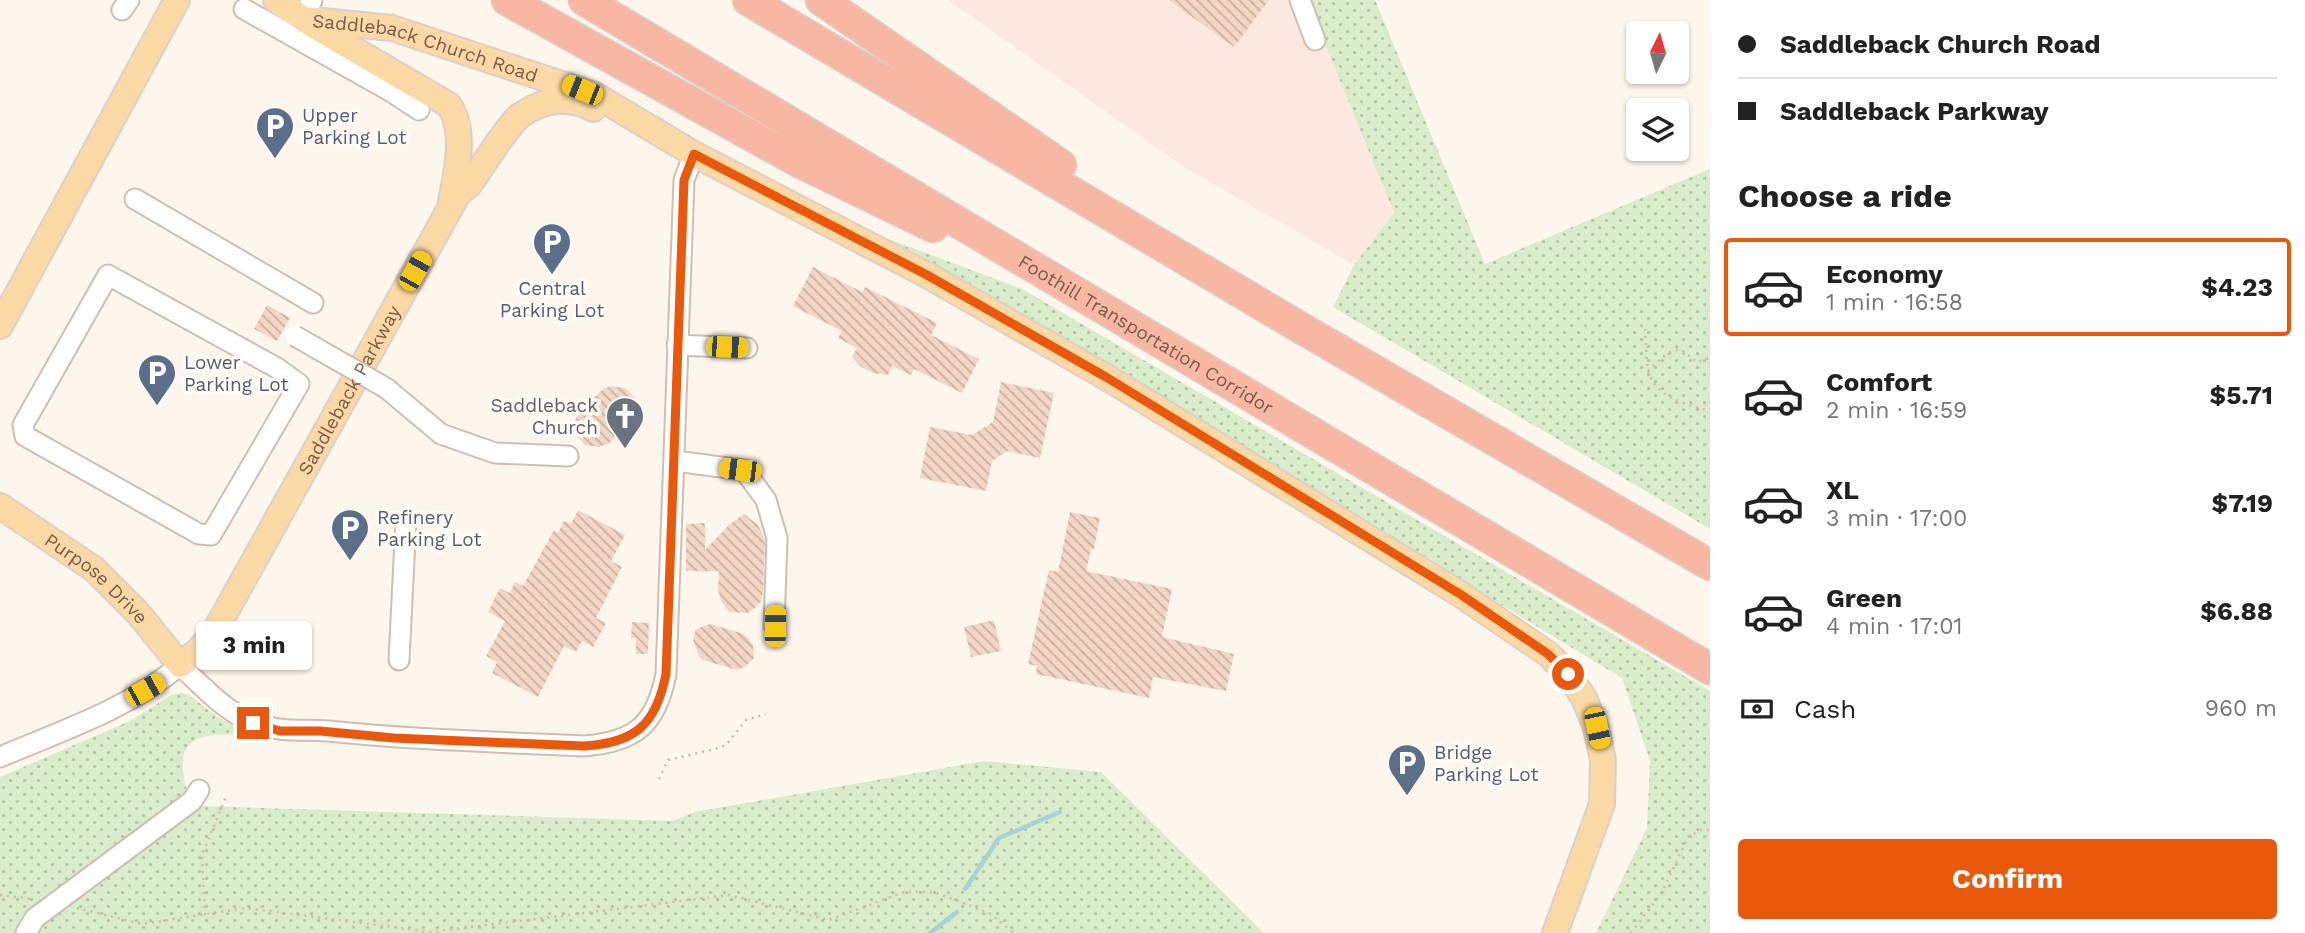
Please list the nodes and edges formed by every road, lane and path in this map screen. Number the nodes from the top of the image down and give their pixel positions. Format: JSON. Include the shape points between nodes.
{"nodes":[{"id":1,"x":177,"y":0,"type":"edge"},
{"id":2,"x":276,"y":0,"type":"edge"},
{"id":3,"x":508,"y":0,"type":"edge"},
{"id":4,"x":584,"y":0,"type":"edge"},
{"id":5,"x":748,"y":0,"type":"edge"},
{"id":6,"x":821,"y":0,"type":"edge"},
{"id":7,"x":1300,"y":0,"type":"edge"},
{"id":8,"x":244,"y":9,"type":"dead end"},
{"id":9,"x":308,"y":10,"type":"edge"},
{"id":10,"x":1315,"y":40,"type":"dead end"},
{"id":11,"x":419,"y":110,"type":"dead end"},
{"id":12,"x":694,"y":154,"type":"junction"},
{"id":13,"x":135,"y":199,"type":"dead end"},
{"id":14,"x":450,"y":208,"type":"junction"},
{"id":15,"x":108,"y":275,"type":"joint"},
{"id":16,"x":313,"y":303,"type":"dead end"},
{"id":17,"x":1119,"y":318,"type":"junction"},
{"id":18,"x":0,"y":326,"type":"edge"},
{"id":19,"x":1301,"y":328,"type":"junction"},
{"id":20,"x":1645,"y":329,"type":"dead end"},
{"id":21,"x":295,"y":336,"type":"dead end"},
{"id":22,"x":677,"y":345,"type":"junction"},
{"id":23,"x":747,"y":348,"type":"dead end"},
{"id":24,"x":1710,"y":358,"type":"edge"},
{"id":25,"x":1648,"y":371,"type":"junction"},
{"id":26,"x":1710,"y":411,"type":"edge"},
{"id":27,"x":568,"y":456,"type":"dead end"},
{"id":28,"x":674,"y":469,"type":"junction"},
{"id":29,"x":0,"y":506,"type":"edge"},
{"id":30,"x":406,"y":520,"type":"dead end"},
{"id":31,"x":1710,"y":565,"type":"edge"},
{"id":32,"x":775,"y":626,"type":"dead end"},
{"id":33,"x":399,"y":660,"type":"dead end"},
{"id":34,"x":180,"y":665,"type":"junction"},
{"id":35,"x":1710,"y":669,"type":"edge"},
{"id":36,"x":766,"y":714,"type":"dead end"},
{"id":37,"x":0,"y":757,"type":"edge"},
{"id":38,"x":659,"y":779,"type":"dead end"},
{"id":39,"x":199,"y":790,"type":"dead end"},
{"id":40,"x":227,"y":794,"type":"dead end"},
{"id":41,"x":1710,"y":830,"type":"edge"},
{"id":42,"x":0,"y":895,"type":"edge"},
{"id":43,"x":55,"y":903,"type":"junction"},
{"id":44,"x":205,"y":915,"type":"junction"},
{"id":45,"x":26,"y":933,"type":"edge"},
{"id":46,"x":1014,"y":933,"type":"edge"},
{"id":47,"x":1555,"y":933,"type":"edge"},
{"id":48,"x":1631,"y":933,"type":"edge"}],
"edges":[{"from":1,"to":18,"type":"main road"},
{"from":2,"to":9,"type":"main road","name":"Saddleback Church Road"},
{"from":3,"to":17,"type":"highway","via":[[799,162]]},
{"from":4,"to":17,"type":"highway","name":"Foothill Transportation Corridor"},
{"from":5,"to":19,"type":"highway"},
{"from":6,"to":19,"type":"highway"},
{"from":7,"to":10,"type":"street"},
{"from":8,"to":11,"type":"street"},
{"from":9,"to":12,"type":"main road","name":"Saddleback Church Road","via":[[392,27],[569,85],[595,95]]},
{"from":9,"to":14,"type":"main road","via":[[449,105],[457,118],[459,144]]},
{"from":12,"to":14,"type":"main road","name":"Saddleback Parkway","via":[[662,149],[585,105],[565,99],[541,104],[519,116]]},
{"from":12,"to":22,"type":"street","via":[[684,180]]},
{"from":12,"to":47,"type":"main road","name":"Saddleback Church Road","via":[[927,275],[1106,377],[1460,594],[1548,654],[1584,698],[1597,728],[1603,760],[1602,804]]},
{"from":13,"to":16,"type":"street"},
{"from":14,"to":34,"type":"main road","name":"Saddleback Parkway","via":[[216,629]]},
{"from":15,"to":15,"type":"street","via":[[299,384],[211,535],[199,534],[25,436],[23,425]]},
{"from":17,"to":35,"type":"highway","name":"Foothill Transportation Corridor"},
{"from":19,"to":31,"type":"highway"},
{"from":20,"to":25,"type":"path"},
{"from":21,"to":27,"type":"street","bridge":true,"via":[[386,388],[441,434],[495,453]]},
{"from":22,"to":23,"type":"street"},
{"from":22,"to":28,"type":"street"},
{"from":24,"to":25,"type":"path","via":[[1697,362],[1677,350]]},
{"from":25,"to":26,"type":"path","via":[[1653,384],[1667,395]]},
{"from":28,"to":32,"type":"street","via":[[744,470],[766,500],[777,538]]},
{"from":28,"to":34,"type":"street","via":[[666,674],[652,715],[633,735],[607,745],[584,746],[280,731],[253,723],[220,704]]},
{"from":29,"to":34,"type":"main road","name":"Purpose Drive","via":[[94,569]]},
{"from":30,"to":33,"type":"street"},
{"from":34,"to":37,"type":"street","name":"Saddleback Parkway","via":[[110,710]]},
{"from":36,"to":38,"type":"path","via":[[746,720],[726,744],[668,760]]},
{"from":39,"to":43,"type":"street","via":[[192,801]]},
{"from":40,"to":44,"type":"path","via":[[202,855]]},
{"from":41,"to":48,"type":"path","via":[[1688,837],[1661,894]]},
{"from":42,"to":43,"type":"path"},
{"from":43,"to":44,"type":"path","via":[[142,924]]},
{"from":43,"to":45,"type":"street","via":[[35,918]]},
{"from":44,"to":46,"type":"path","via":[[246,908],[430,932],[729,895],[829,920],[904,892],[934,892],[989,913]]}]}
